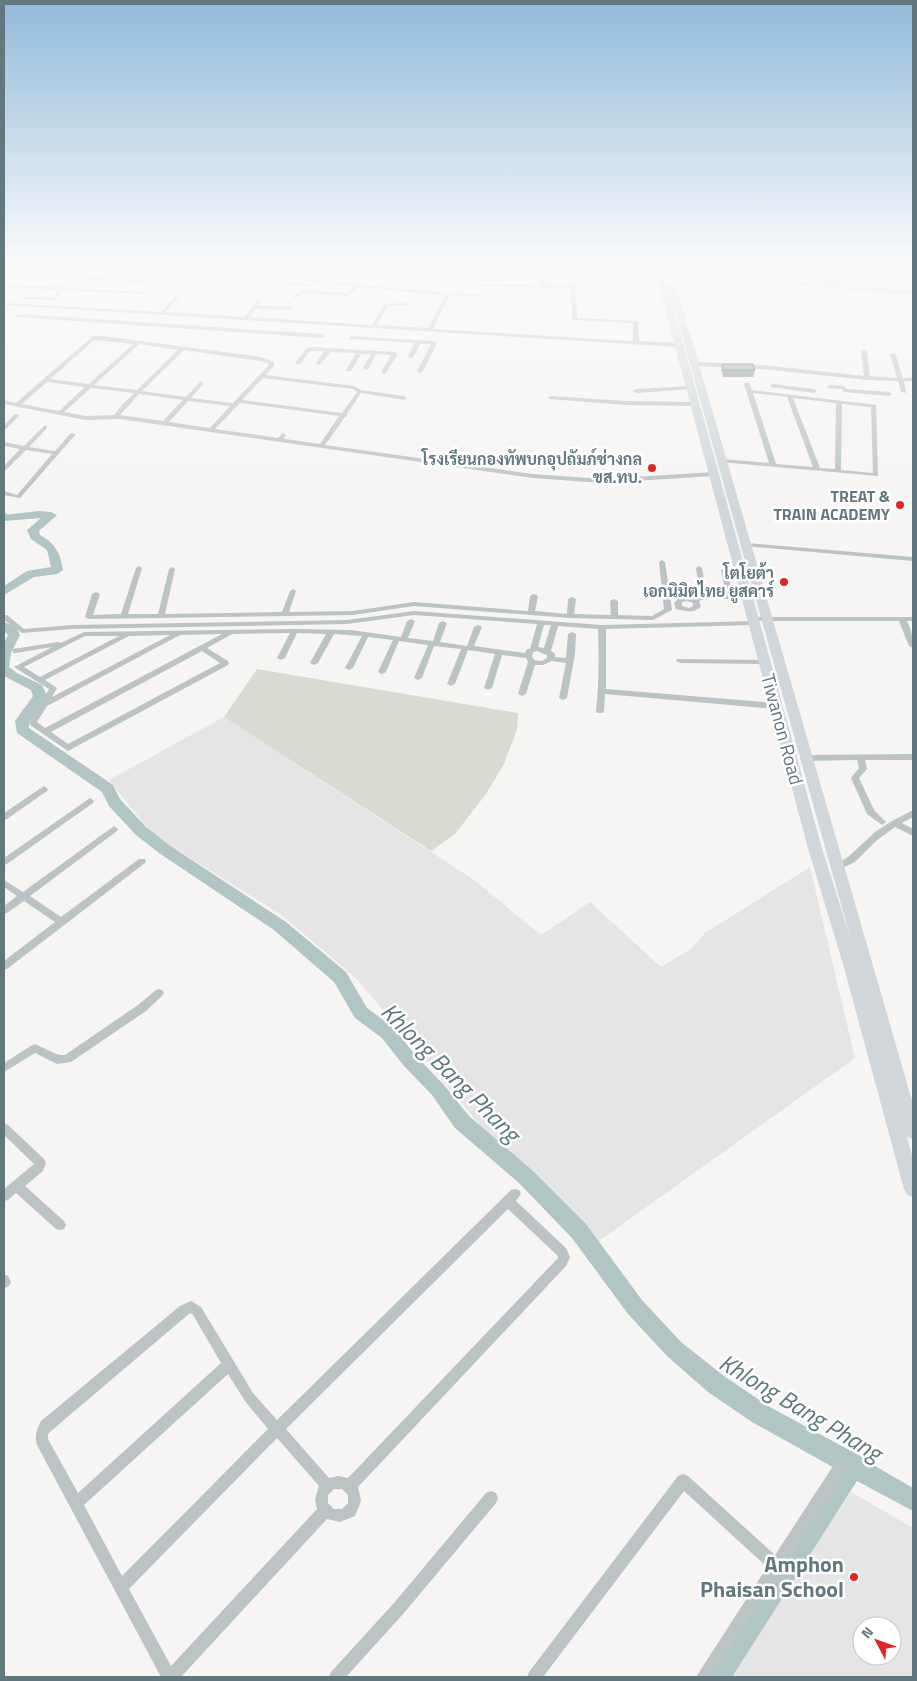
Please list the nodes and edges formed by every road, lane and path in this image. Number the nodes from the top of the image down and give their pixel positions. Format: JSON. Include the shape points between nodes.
{"nodes":[{"id":1,"x":84,"y":345,"type":"edge"},
{"id":2,"x":134,"y":345,"type":"edge"},
{"id":3,"x":159,"y":345,"type":"edge"},
{"id":4,"x":316,"y":345,"type":"edge"},
{"id":5,"x":352,"y":345,"type":"edge"},
{"id":6,"x":389,"y":345,"type":"edge"},
{"id":7,"x":416,"y":345,"type":"edge"},
{"id":8,"x":433,"y":345,"type":"edge"},
{"id":9,"x":678,"y":345,"type":"edge"},
{"id":10,"x":683,"y":345,"type":"edge"},
{"id":11,"x":690,"y":346,"type":"joint"},
{"id":12,"x":182,"y":348,"type":"junction"},
{"id":13,"x":314,"y":349,"type":"junction"},
{"id":14,"x":328,"y":350,"type":"junction"},
{"id":15,"x":350,"y":351,"type":"junction"},
{"id":16,"x":359,"y":352,"type":"junction"},
{"id":17,"x":864,"y":352,"type":"dead end"},
{"id":18,"x":374,"y":353,"type":"junction"},
{"id":19,"x":384,"y":353,"type":"junction"},
{"id":20,"x":894,"y":354,"type":"dead end"},
{"id":21,"x":411,"y":356,"type":"dead end"},
{"id":22,"x":298,"y":363,"type":"dead end"},
{"id":23,"x":319,"y":363,"type":"dead end"},
{"id":24,"x":695,"y":364,"type":"junction"},
{"id":25,"x":366,"y":368,"type":"dead end"},
{"id":26,"x":349,"y":370,"type":"dead end"},
{"id":27,"x":420,"y":371,"type":"dead end"},
{"id":28,"x":384,"y":372,"type":"dead end"},
{"id":29,"x":811,"y":372,"type":"junction"},
{"id":30,"x":262,"y":376,"type":"junction"},
{"id":31,"x":841,"y":376,"type":"junction"},
{"id":32,"x":869,"y":379,"type":"junction"},
{"id":33,"x":913,"y":379,"type":"edge"},
{"id":34,"x":45,"y":380,"type":"junction"},
{"id":35,"x":902,"y":380,"type":"junction"},
{"id":36,"x":201,"y":383,"type":"dead end"},
{"id":37,"x":747,"y":384,"type":"dead end"},
{"id":38,"x":90,"y":386,"type":"junction"},
{"id":39,"x":773,"y":386,"type":"dead end"},
{"id":40,"x":830,"y":387,"type":"dead end"},
{"id":41,"x":690,"y":388,"type":"junction"},
{"id":42,"x":844,"y":389,"type":"junction"},
{"id":43,"x":360,"y":391,"type":"junction"},
{"id":44,"x":636,"y":391,"type":"dead end"},
{"id":45,"x":750,"y":391,"type":"junction"},
{"id":46,"x":139,"y":392,"type":"junction"},
{"id":47,"x":874,"y":392,"type":"junction"},
{"id":48,"x":904,"y":392,"type":"dead end"},
{"id":49,"x":889,"y":394,"type":"dead end"},
{"id":50,"x":789,"y":396,"type":"junction"},
{"id":51,"x":404,"y":398,"type":"dead end"},
{"id":52,"x":551,"y":398,"type":"dead end"},
{"id":53,"x":186,"y":399,"type":"junction"},
{"id":54,"x":4,"y":400,"type":"edge"},
{"id":55,"x":842,"y":401,"type":"junction"},
{"id":56,"x":18,"y":403,"type":"junction"},
{"id":57,"x":237,"y":403,"type":"junction"},
{"id":58,"x":694,"y":404,"type":"junction"},
{"id":59,"x":877,"y":404,"type":"dead end"},
{"id":60,"x":61,"y":412,"type":"junction"},
{"id":61,"x":16,"y":415,"type":"dead end"},
{"id":62,"x":117,"y":415,"type":"junction"},
{"id":63,"x":345,"y":415,"type":"junction"},
{"id":64,"x":167,"y":421,"type":"junction"},
{"id":65,"x":45,"y":427,"type":"dead end"},
{"id":66,"x":4,"y":428,"type":"edge"},
{"id":67,"x":214,"y":428,"type":"junction"},
{"id":68,"x":73,"y":434,"type":"dead end"},
{"id":69,"x":323,"y":443,"type":"junction"},
{"id":70,"x":4,"y":444,"type":"edge"},
{"id":71,"x":24,"y":448,"type":"junction"},
{"id":72,"x":56,"y":453,"type":"junction"},
{"id":73,"x":723,"y":465,"type":"junction"},
{"id":74,"x":773,"y":465,"type":"junction"},
{"id":75,"x":4,"y":469,"type":"edge"},
{"id":76,"x":817,"y":469,"type":"junction"},
{"id":77,"x":712,"y":470,"type":"junction"},
{"id":78,"x":838,"y":471,"type":"junction"},
{"id":79,"x":876,"y":475,"type":"joint"},
{"id":80,"x":4,"y":493,"type":"edge"},
{"id":81,"x":746,"y":545,"type":"junction"},
{"id":82,"x":913,"y":559,"type":"edge"},
{"id":83,"x":662,"y":562,"type":"dead end"},
{"id":84,"x":138,"y":568,"type":"dead end"},
{"id":85,"x":699,"y":568,"type":"dead end"},
{"id":86,"x":172,"y":569,"type":"dead end"},
{"id":87,"x":724,"y":570,"type":"dead end"},
{"id":88,"x":293,"y":591,"type":"dead end"},
{"id":89,"x":96,"y":594,"type":"dead end"},
{"id":90,"x":534,"y":596,"type":"dead end"},
{"id":91,"x":704,"y":597,"type":"junction"},
{"id":92,"x":572,"y":598,"type":"dead end"},
{"id":93,"x":694,"y":600,"type":"junction"},
{"id":94,"x":614,"y":601,"type":"dead end"},
{"id":95,"x":681,"y":607,"type":"junction"},
{"id":96,"x":668,"y":610,"type":"junction"},
{"id":97,"x":693,"y":610,"type":"junction"},
{"id":98,"x":285,"y":612,"type":"junction"},
{"id":99,"x":531,"y":613,"type":"junction"},
{"id":100,"x":161,"y":615,"type":"junction"},
{"id":101,"x":124,"y":616,"type":"junction"},
{"id":102,"x":570,"y":616,"type":"junction"},
{"id":103,"x":4,"y":617,"type":"edge"},
{"id":104,"x":615,"y":617,"type":"junction"},
{"id":105,"x":913,"y":619,"type":"edge"},
{"id":106,"x":411,"y":621,"type":"dead end"},
{"id":107,"x":760,"y":623,"type":"junction"},
{"id":108,"x":907,"y":623,"type":"edge"},
{"id":109,"x":444,"y":624,"type":"dead end"},
{"id":110,"x":541,"y":624,"type":"junction"},
{"id":111,"x":556,"y":625,"type":"junction"},
{"id":112,"x":688,"y":626,"type":"junction"},
{"id":113,"x":698,"y":626,"type":"junction"},
{"id":114,"x":478,"y":627,"type":"dead end"},
{"id":115,"x":602,"y":627,"type":"junction"},
{"id":116,"x":295,"y":631,"type":"junction"},
{"id":117,"x":231,"y":632,"type":"junction"},
{"id":118,"x":331,"y":632,"type":"junction"},
{"id":119,"x":179,"y":633,"type":"junction"},
{"id":120,"x":129,"y":634,"type":"junction"},
{"id":121,"x":366,"y":634,"type":"junction"},
{"id":122,"x":572,"y":634,"type":"dead end"},
{"id":123,"x":400,"y":639,"type":"junction"},
{"id":124,"x":66,"y":643,"type":"junction"},
{"id":125,"x":434,"y":644,"type":"junction"},
{"id":126,"x":913,"y":646,"type":"edge"},
{"id":127,"x":202,"y":648,"type":"junction"},
{"id":128,"x":467,"y":648,"type":"junction"},
{"id":129,"x":16,"y":650,"type":"dead end"},
{"id":130,"x":547,"y":651,"type":"junction"},
{"id":131,"x":499,"y":652,"type":"junction"},
{"id":132,"x":531,"y":656,"type":"junction"},
{"id":133,"x":281,"y":658,"type":"dead end"},
{"id":134,"x":551,"y":659,"type":"junction"},
{"id":135,"x":570,"y":661,"type":"junction"},
{"id":136,"x":680,"y":661,"type":"dead end"},
{"id":137,"x":764,"y":662,"type":"junction"},
{"id":138,"x":314,"y":663,"type":"dead end"},
{"id":139,"x":349,"y":668,"type":"dead end"},
{"id":140,"x":382,"y":672,"type":"dead end"},
{"id":141,"x":418,"y":678,"type":"dead end"},
{"id":142,"x":39,"y":680,"type":"junction"},
{"id":143,"x":451,"y":684,"type":"dead end"},
{"id":144,"x":488,"y":688,"type":"dead end"},
{"id":145,"x":601,"y":691,"type":"junction"},
{"id":146,"x":522,"y":694,"type":"dead end"},
{"id":147,"x":563,"y":698,"type":"dead end"},
{"id":148,"x":44,"y":704,"type":"junction"},
{"id":149,"x":776,"y":706,"type":"junction"},
{"id":150,"x":600,"y":711,"type":"dead end"},
{"id":151,"x":46,"y":731,"type":"junction"},
{"id":152,"x":913,"y":757,"type":"edge"},
{"id":153,"x":806,"y":758,"type":"junction"},
{"id":154,"x":862,"y":758,"type":"junction"},
{"id":155,"x":44,"y":789,"type":"dead end"},
{"id":156,"x":90,"y":801,"type":"dead end"},
{"id":157,"x":913,"y":813,"type":"edge"},
{"id":158,"x":4,"y":817,"type":"edge"},
{"id":159,"x":882,"y":822,"type":"dead end"},
{"id":160,"x":894,"y":823,"type":"junction"},
{"id":161,"x":114,"y":829,"type":"dead end"},
{"id":162,"x":913,"y":833,"type":"edge"},
{"id":163,"x":142,"y":860,"type":"dead end"},
{"id":164,"x":4,"y":862,"type":"edge"},
{"id":165,"x":838,"y":867,"type":"junction"},
{"id":166,"x":4,"y":883,"type":"edge"},
{"id":167,"x":23,"y":896,"type":"junction"},
{"id":168,"x":4,"y":911,"type":"edge"},
{"id":169,"x":61,"y":922,"type":"junction"},
{"id":170,"x":4,"y":966,"type":"edge"},
{"id":171,"x":860,"y":971,"type":"junction"},
{"id":172,"x":159,"y":994,"type":"dead end"},
{"id":173,"x":4,"y":1068,"type":"edge"},
{"id":174,"x":4,"y":1128,"type":"edge"},
{"id":175,"x":913,"y":1132,"type":"edge"},
{"id":176,"x":17,"y":1186,"type":"junction"},
{"id":177,"x":913,"y":1189,"type":"edge"},
{"id":178,"x":4,"y":1196,"type":"edge"},
{"id":179,"x":60,"y":1225,"type":"dead end"},
{"id":180,"x":229,"y":1364,"type":"junction"},
{"id":181,"x":276,"y":1429,"type":"junction"},
{"id":182,"x":840,"y":1468,"type":"dead end"},
{"id":183,"x":327,"y":1486,"type":"junction"},
{"id":184,"x":350,"y":1486,"type":"junction"},
{"id":185,"x":491,"y":1498,"type":"dead end"},
{"id":186,"x":76,"y":1504,"type":"junction"},
{"id":187,"x":325,"y":1511,"type":"junction"},
{"id":188,"x":776,"y":1566,"type":"junction"},
{"id":189,"x":121,"y":1587,"type":"junction"},
{"id":190,"x":170,"y":1677,"type":"edge"},
{"id":191,"x":336,"y":1677,"type":"edge"},
{"id":192,"x":534,"y":1677,"type":"edge"},
{"id":193,"x":703,"y":1677,"type":"edge"}],
"edges":[{"from":1,"to":34,"type":"street"},
{"from":2,"to":38,"type":"street"},
{"from":3,"to":12,"type":"street"},
{"from":4,"to":13,"type":"street"},
{"from":5,"to":15,"type":"street"},
{"from":6,"to":19,"type":"street"},
{"from":7,"to":21,"type":"street"},
{"from":8,"to":27,"type":"street"},
{"from":9,"to":41,"type":"main road","name":"Tiwanon Road"},
{"from":10,"to":11,"type":"main road"},
{"from":11,"to":24,"type":"main road","name":"Tiwanon Road"},
{"from":12,"to":30,"type":"street","via":[[268,360],[271,366]]},
{"from":12,"to":46,"type":"street"},
{"from":13,"to":14,"type":"street"},
{"from":13,"to":22,"type":"street","via":[[308,350]]},
{"from":14,"to":15,"type":"street"},
{"from":14,"to":23,"type":"street"},
{"from":15,"to":16,"type":"street"},
{"from":16,"to":18,"type":"street"},
{"from":16,"to":26,"type":"street"},
{"from":17,"to":32,"type":"street"},
{"from":18,"to":19,"type":"street"},
{"from":18,"to":25,"type":"street"},
{"from":19,"to":28,"type":"street","via":[[394,354]]},
{"from":20,"to":35,"type":"street"},
{"from":24,"to":29,"type":"street"},
{"from":24,"to":73,"type":"main road","name":"Tiwanon Road"},
{"from":29,"to":31,"type":"street"},
{"from":29,"to":39,"type":"street","via":[[814,388]]},
{"from":30,"to":43,"type":"street"},
{"from":30,"to":57,"type":"street"},
{"from":31,"to":32,"type":"street"},
{"from":31,"to":42,"type":"street"},
{"from":32,"to":35,"type":"street"},
{"from":32,"to":47,"type":"street"},
{"from":33,"to":35,"type":"street"},
{"from":34,"to":38,"type":"street"},
{"from":34,"to":56,"type":"street"},
{"from":35,"to":48,"type":"street"},
{"from":36,"to":53,"type":"street"},
{"from":37,"to":45,"type":"street"},
{"from":38,"to":46,"type":"street"},
{"from":38,"to":60,"type":"street"},
{"from":40,"to":42,"type":"street"},
{"from":41,"to":44,"type":"street"},
{"from":41,"to":58,"type":"main road","name":"Tiwanon Road"},
{"from":42,"to":47,"type":"street"},
{"from":42,"to":55,"type":"street"},
{"from":43,"to":51,"type":"street"},
{"from":43,"to":63,"type":"street"},
{"from":45,"to":50,"type":"street"},
{"from":45,"to":74,"type":"street"},
{"from":46,"to":53,"type":"street"},
{"from":46,"to":62,"type":"street"},
{"from":47,"to":49,"type":"street"},
{"from":47,"to":59,"type":"street"},
{"from":50,"to":55,"type":"street"},
{"from":50,"to":76,"type":"street"},
{"from":52,"to":58,"type":"street"},
{"from":53,"to":57,"type":"street"},
{"from":53,"to":64,"type":"street"},
{"from":54,"to":56,"type":"street"},
{"from":55,"to":78,"type":"street"},
{"from":55,"to":79,"type":"street","via":[[874,406]]},
{"from":56,"to":60,"type":"street"},
{"from":57,"to":63,"type":"street"},
{"from":57,"to":67,"type":"street"},
{"from":58,"to":77,"type":"main road","name":"Tiwanon Road"},
{"from":60,"to":62,"type":"street","via":[[85,418]]},
{"from":61,"to":66,"type":"street"},
{"from":62,"to":64,"type":"street"},
{"from":63,"to":69,"type":"street"},
{"from":64,"to":67,"type":"street"},
{"from":65,"to":71,"type":"street"},
{"from":67,"to":69,"type":"street"},
{"from":68,"to":72,"type":"street"},
{"from":69,"to":77,"type":"street","via":[[550,477],[602,481]]},
{"from":70,"to":71,"type":"street"},
{"from":71,"to":72,"type":"street"},
{"from":71,"to":75,"type":"street"},
{"from":72,"to":80,"type":"street","via":[[18,497]]},
{"from":73,"to":74,"type":"street"},
{"from":73,"to":77,"type":"main road"},
{"from":73,"to":81,"type":"main road","name":"Tiwanon Road"},
{"from":74,"to":76,"type":"street"},
{"from":76,"to":78,"type":"street"},
{"from":77,"to":107,"type":"main road","name":"Tiwanon Road"},
{"from":78,"to":79,"type":"street"},
{"from":81,"to":82,"type":"street"},
{"from":81,"to":107,"type":"main road","name":"Tiwanon Road"},
{"from":83,"to":96,"type":"street"},
{"from":84,"to":101,"type":"street"},
{"from":85,"to":91,"type":"street"},
{"from":86,"to":100,"type":"street"},
{"from":87,"to":91,"type":"street","via":[[730,596]]},
{"from":88,"to":98,"type":"street"},
{"from":89,"to":101,"type":"street","via":[[90,617]]},
{"from":90,"to":99,"type":"street"},
{"from":91,"to":93,"type":"street"},
{"from":92,"to":102,"type":"street"},
{"from":93,"to":95,"type":"street","via":[[682,599],[678,602]]},
{"from":93,"to":97,"type":"street","via":[[697,606]]},
{"from":94,"to":104,"type":"street"},
{"from":95,"to":96,"type":"street"},
{"from":95,"to":97,"type":"street"},
{"from":95,"to":112,"type":"street"},
{"from":96,"to":104,"type":"street","via":[[653,618]]},
{"from":97,"to":113,"type":"street"},
{"from":98,"to":99,"type":"street","via":[[353,613],[414,604]]},
{"from":98,"to":100,"type":"street"},
{"from":99,"to":102,"type":"street"},
{"from":100,"to":101,"type":"street"},
{"from":102,"to":104,"type":"street"},
{"from":103,"to":110,"type":"street","via":[[22,631],[72,627],[347,622],[414,614]]},
{"from":105,"to":108,"type":"street"},
{"from":106,"to":123,"type":"street"},
{"from":107,"to":108,"type":"street"},
{"from":107,"to":113,"type":"street"},
{"from":107,"to":137,"type":"main road","name":"Tiwanon Road"},
{"from":107,"to":153,"type":"main road","name":"Tiwanon Road"},
{"from":108,"to":126,"type":"street"},
{"from":109,"to":125,"type":"street"},
{"from":110,"to":111,"type":"street"},
{"from":110,"to":132,"type":"street"},
{"from":111,"to":115,"type":"street"},
{"from":111,"to":130,"type":"street"},
{"from":112,"to":113,"type":"street"},
{"from":112,"to":115,"type":"street"},
{"from":114,"to":128,"type":"street"},
{"from":115,"to":145,"type":"street"},
{"from":116,"to":117,"type":"street"},
{"from":116,"to":118,"type":"street"},
{"from":116,"to":133,"type":"street"},
{"from":117,"to":119,"type":"street"},
{"from":117,"to":127,"type":"street"},
{"from":118,"to":121,"type":"street"},
{"from":118,"to":138,"type":"street"},
{"from":119,"to":120,"type":"street"},
{"from":119,"to":148,"type":"street"},
{"from":120,"to":124,"type":"street","via":[[84,634]]},
{"from":120,"to":142,"type":"street"},
{"from":121,"to":123,"type":"street"},
{"from":121,"to":139,"type":"street"},
{"from":122,"to":135,"type":"street"},
{"from":123,"to":125,"type":"street"},
{"from":123,"to":140,"type":"street"},
{"from":124,"to":129,"type":"street"},
{"from":124,"to":142,"type":"street","via":[[18,667]]},
{"from":125,"to":128,"type":"street"},
{"from":125,"to":141,"type":"street"},
{"from":127,"to":151,"type":"street"},
{"from":127,"to":151,"type":"street","via":[[225,663],[68,748]]},
{"from":128,"to":131,"type":"street"},
{"from":128,"to":143,"type":"street"},
{"from":130,"to":132,"type":"street"},
{"from":130,"to":134,"type":"street"},
{"from":131,"to":132,"type":"street"},
{"from":131,"to":144,"type":"street"},
{"from":132,"to":134,"type":"street","via":[[543,663]]},
{"from":132,"to":146,"type":"street"},
{"from":134,"to":135,"type":"street"},
{"from":135,"to":147,"type":"street"},
{"from":136,"to":137,"type":"street"},
{"from":137,"to":149,"type":"main road","name":"Tiwanon Road"},
{"from":142,"to":148,"type":"street","via":[[53,688]]},
{"from":145,"to":149,"type":"street"},
{"from":145,"to":150,"type":"street"},
{"from":148,"to":151,"type":"street","via":[[33,723]]},
{"from":149,"to":171,"type":"main road","name":"Tiwanon Road","via":[[814,845]]},
{"from":152,"to":154,"type":"street"},
{"from":153,"to":154,"type":"street"},
{"from":153,"to":165,"type":"main road","name":"Tiwanon Road"},
{"from":154,"to":159,"type":"street","via":[[863,769],[855,778],[856,783],[870,812]]},
{"from":155,"to":158,"type":"street"},
{"from":156,"to":164,"type":"street"},
{"from":157,"to":160,"type":"street"},
{"from":160,"to":162,"type":"street"},
{"from":160,"to":165,"type":"street","via":[[867,843],[850,863]]},
{"from":161,"to":167,"type":"street"},
{"from":163,"to":169,"type":"street"},
{"from":165,"to":171,"type":"main road","name":"Tiwanon Road"},
{"from":166,"to":167,"type":"street"},
{"from":167,"to":168,"type":"street"},
{"from":167,"to":169,"type":"street"},
{"from":169,"to":170,"type":"street"},
{"from":171,"to":175,"type":"main road","name":"Tiwanon Road"},
{"from":171,"to":177,"type":"main road","name":"Tiwanon Road"},
{"from":172,"to":173,"type":"street","via":[[67,1060],[55,1060],[34,1048]]},
{"from":174,"to":176,"type":"street","via":[[40,1163],[40,1167]]},
{"from":176,"to":178,"type":"street"},
{"from":176,"to":179,"type":"street"},
{"from":180,"to":181,"type":"street","via":[[249,1397]]},
{"from":180,"to":186,"type":"street"},
{"from":180,"to":186,"type":"street","via":[[191,1307],[46,1426],[42,1440]]},
{"from":181,"to":183,"type":"street"},
{"from":181,"to":184,"type":"street","via":[[512,1198],[562,1252],[562,1262]]},
{"from":181,"to":189,"type":"street"},
{"from":182,"to":188,"type":"street"},
{"from":183,"to":184,"type":"street","via":[[339,1481]]},
{"from":183,"to":187,"type":"street","via":[[322,1499]]},
{"from":184,"to":187,"type":"street","via":[[354,1499],[348,1511],[336,1516]]},
{"from":185,"to":191,"type":"street"},
{"from":186,"to":189,"type":"street"},
{"from":187,"to":190,"type":"street"},
{"from":188,"to":192,"type":"street","via":[[683,1481]]},
{"from":188,"to":193,"type":"street"},
{"from":189,"to":190,"type":"street"}]}
